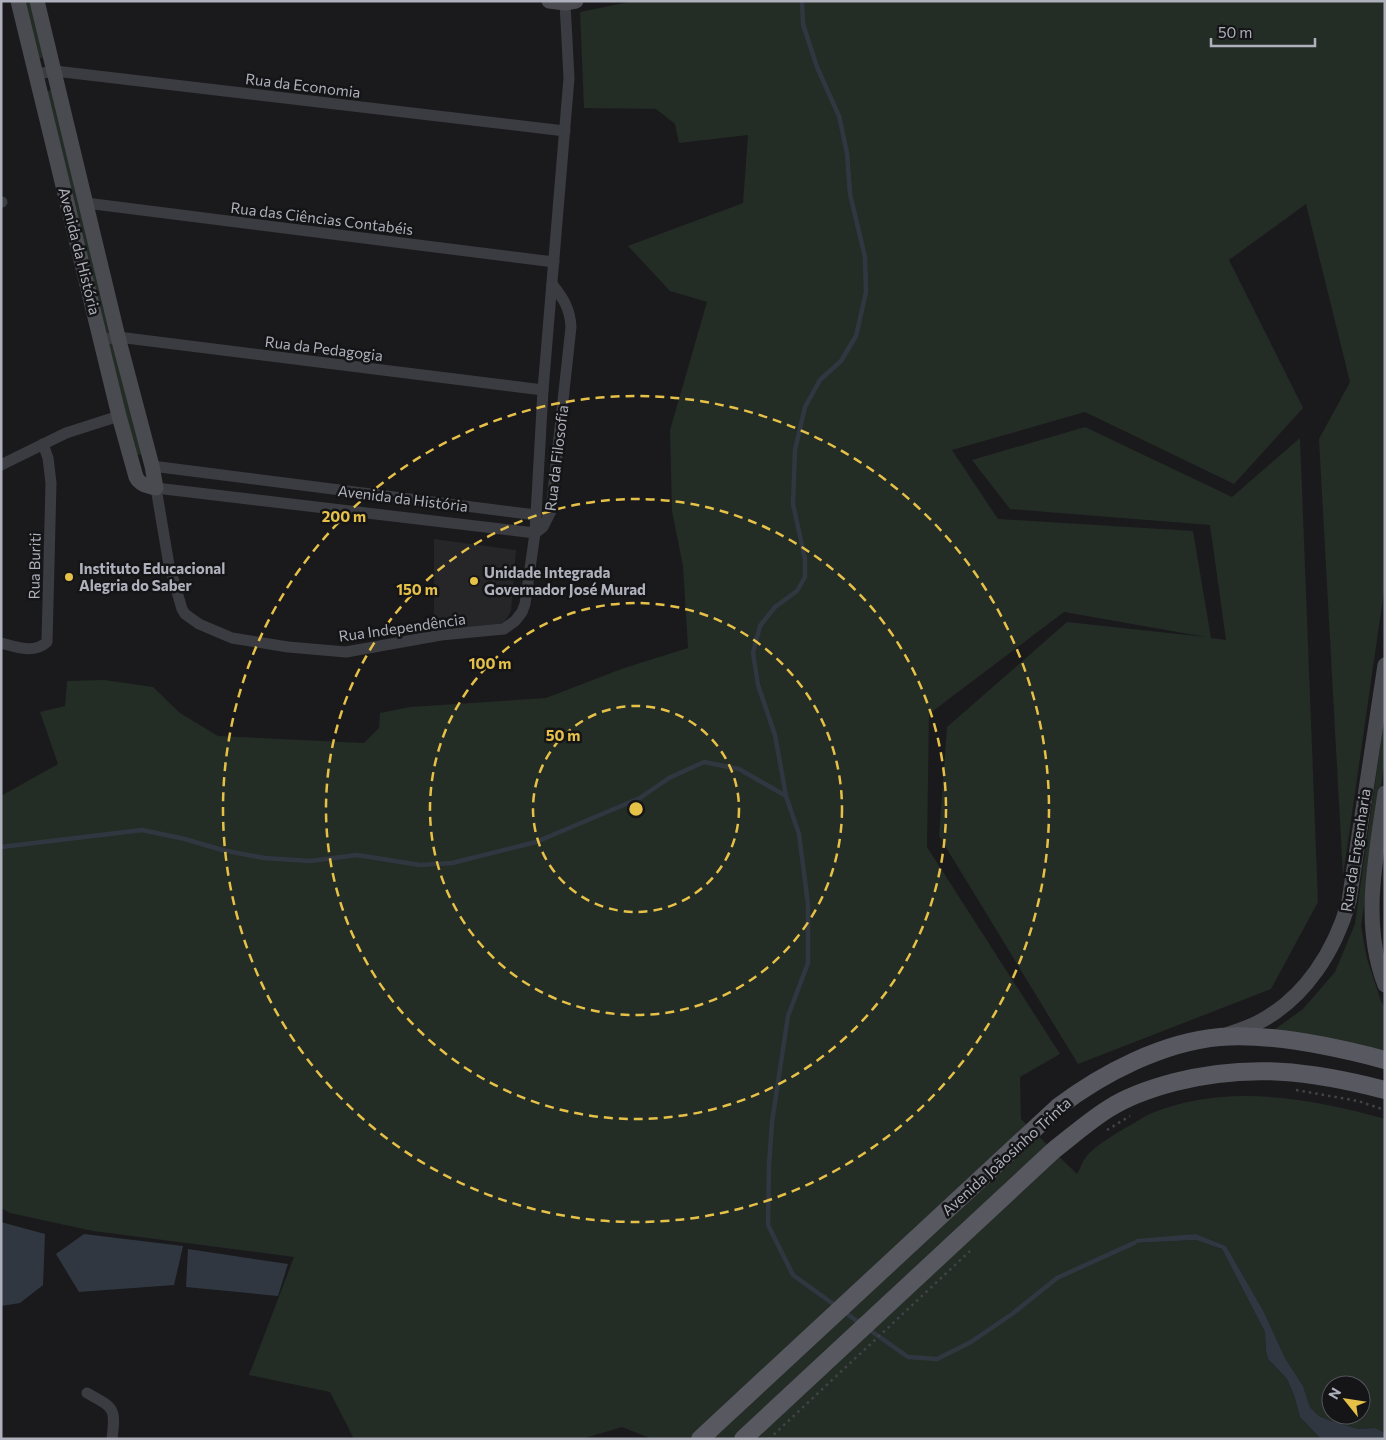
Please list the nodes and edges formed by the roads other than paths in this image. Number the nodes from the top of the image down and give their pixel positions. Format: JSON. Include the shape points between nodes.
{"nodes":[{"id":1,"x":18,"y":1,"type":"edge"},
{"id":2,"x":37,"y":1,"type":"edge"},
{"id":3,"x":549,"y":1,"type":"edge"},
{"id":4,"x":569,"y":2,"type":"edge"},
{"id":5,"x":55,"y":71,"type":"junction"},
{"id":6,"x":37,"y":74,"type":"junction"},
{"id":7,"x":565,"y":131,"type":"junction"},
{"id":8,"x":86,"y":203,"type":"junction"},
{"id":9,"x":554,"y":262,"type":"junction"},
{"id":10,"x":552,"y":284,"type":"junction"},
{"id":11,"x":118,"y":337,"type":"junction"},
{"id":12,"x":101,"y":340,"type":"junction"},
{"id":13,"x":543,"y":390,"type":"junction"},
{"id":14,"x":119,"y":416,"type":"junction"},
{"id":15,"x":43,"y":444,"type":"junction"},
{"id":16,"x":1,"y":465,"type":"edge"},
{"id":17,"x":152,"y":466,"type":"junction"},
{"id":18,"x":156,"y":488,"type":"junction"},
{"id":19,"x":536,"y":515,"type":"junction"},
{"id":20,"x":535,"y":533,"type":"junction"},
{"id":21,"x":1,"y":643,"type":"edge"},
{"id":22,"x":1385,"y":666,"type":"edge"},
{"id":23,"x":1385,"y":793,"type":"edge"},
{"id":24,"x":1385,"y":985,"type":"edge"},
{"id":25,"x":1220,"y":1037,"type":"junction"},
{"id":26,"x":1385,"y":1060,"type":"edge"},
{"id":27,"x":1385,"y":1090,"type":"edge"},
{"id":28,"x":87,"y":1393,"type":"dead end"},
{"id":29,"x":112,"y":1439,"type":"edge"},
{"id":30,"x":700,"y":1439,"type":"edge"},
{"id":31,"x":743,"y":1439,"type":"edge"}],
"edges":[{"from":1,"to":6,"type":"street","name":"Avenida da História"},
{"from":2,"to":5,"type":"street","name":"Avenida da História"},
{"from":3,"to":4,"type":"street"},
{"from":4,"to":7,"type":"street","name":"Rua da Filosofia"},
{"from":5,"to":6,"type":"street","name":"Rua da Economia"},
{"from":5,"to":7,"type":"street","name":"Rua da Economia"},
{"from":5,"to":8,"type":"street","name":"Avenida da História"},
{"from":6,"to":12,"type":"street","name":"Avenida da História"},
{"from":7,"to":9,"type":"street","name":"Rua da Filosofia"},
{"from":8,"to":9,"type":"street","name":"Rua das Ciências Contabéis"},
{"from":8,"to":11,"type":"street","name":"Avenida da História"},
{"from":9,"to":10,"type":"street","name":"Rua da Filosofia"},
{"from":10,"to":13,"type":"street","name":"Rua da Filosofia"},
{"from":10,"to":20,"type":"street","name":"Rua da Filosofia","via":[[565,300],[571,327],[551,511],[543,527]]},
{"from":11,"to":12,"type":"street","name":"Rua da Pedagogia"},
{"from":11,"to":13,"type":"street","name":"Rua da Pedagogia"},
{"from":11,"to":17,"type":"street","name":"Avenida da História"},
{"from":12,"to":14,"type":"street","name":"Avenida da História"},
{"from":13,"to":19,"type":"street","name":"Rua da Filosofia"},
{"from":14,"to":15,"type":"street"},
{"from":14,"to":18,"type":"street","name":"Avenida da História","via":[[138,481]]},
{"from":15,"to":16,"type":"street"},
{"from":15,"to":21,"type":"street","name":"Rua Buriti","via":[[51,483],[47,642],[27,649]]},
{"from":17,"to":18,"type":"street","name":"Avenida da História"},
{"from":17,"to":19,"type":"street","name":"Avenida da História"},
{"from":18,"to":20,"type":"street","name":"Avenida da História"},
{"from":18,"to":20,"type":"street","name":"Rua Independência","via":[[169,565],[185,614],[205,628],[232,638],[288,647],[346,652],[441,635],[504,629],[515,621],[525,604]]},
{"from":19,"to":20,"type":"street","name":"Rua da Filosofia"},
{"from":22,"to":25,"type":"street","name":"Rua da Engenharia","via":[[1348,901],[1336,938],[1319,968],[1294,996],[1259,1022]]},
{"from":23,"to":24,"type":"street","via":[[1371,924],[1378,967]]},
{"from":25,"to":26,"type":"main road","name":"Avenida Joãosinho Trinta","via":[[1253,1037],[1345,1049]]},
{"from":25,"to":30,"type":"main road","name":"Avenida Joãosinho Trinta","via":[[1175,1047],[1118,1068],[1081,1090],[1033,1129]]},
{"from":27,"to":31,"type":"main road","name":"Avenida Joãosinho Trinta","via":[[1304,1072],[1244,1070],[1191,1078],[1135,1094],[1109,1108],[1054,1150]]},
{"from":28,"to":29,"type":"street","via":[[112,1410]]}]}
